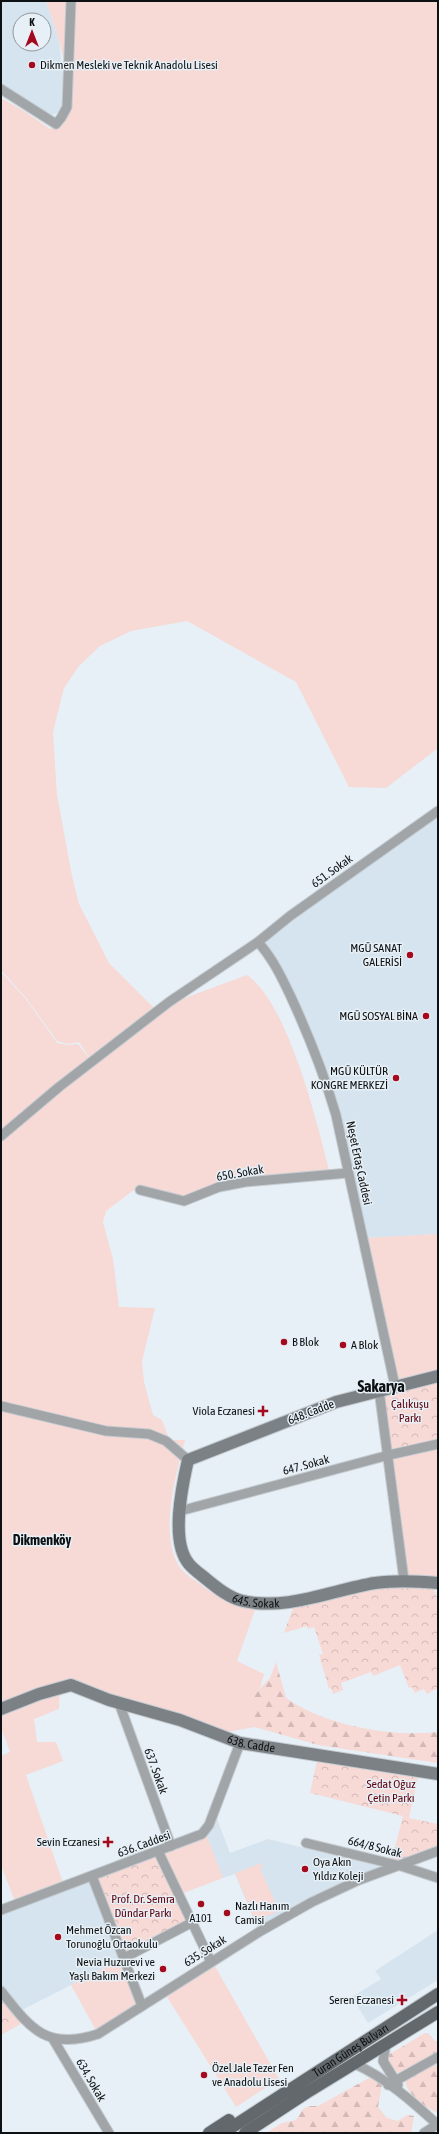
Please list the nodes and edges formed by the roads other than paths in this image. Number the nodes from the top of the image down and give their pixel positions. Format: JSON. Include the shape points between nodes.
{"nodes":[{"id":1,"x":71,"y":1,"type":"edge"},
{"id":2,"x":1,"y":89,"type":"edge"},
{"id":3,"x":437,"y":811,"type":"edge"},
{"id":4,"x":258,"y":942,"type":"junction"},
{"id":5,"x":1,"y":1136,"type":"edge"},
{"id":6,"x":348,"y":1173,"type":"junction"},
{"id":7,"x":140,"y":1190,"type":"dead end"},
{"id":8,"x":438,"y":1376,"type":"edge"},
{"id":9,"x":395,"y":1386,"type":"junction"},
{"id":10,"x":379,"y":1390,"type":"junction"},
{"id":11,"x":1,"y":1406,"type":"edge"},
{"id":12,"x":438,"y":1444,"type":"edge"},
{"id":13,"x":389,"y":1455,"type":"junction"},
{"id":14,"x":188,"y":1460,"type":"junction"},
{"id":15,"x":180,"y":1511,"type":"junction"},
{"id":16,"x":404,"y":1580,"type":"junction"},
{"id":17,"x":438,"y":1583,"type":"edge"},
{"id":18,"x":119,"y":1703,"type":"junction"},
{"id":19,"x":1,"y":1709,"type":"edge"},
{"id":20,"x":240,"y":1743,"type":"junction"},
{"id":21,"x":438,"y":1774,"type":"edge"},
{"id":22,"x":306,"y":1843,"type":"dead end"},
{"id":23,"x":171,"y":1846,"type":"junction"},
{"id":24,"x":158,"y":1851,"type":"junction"},
{"id":25,"x":438,"y":1852,"type":"edge"},
{"id":26,"x":401,"y":1866,"type":"junction"},
{"id":27,"x":92,"y":1876,"type":"junction"},
{"id":28,"x":438,"y":1878,"type":"edge"},
{"id":29,"x":1,"y":1910,"type":"edge"},
{"id":30,"x":191,"y":1923,"type":"junction"},
{"id":31,"x":124,"y":1958,"type":"junction"},
{"id":32,"x":211,"y":1962,"type":"junction"},
{"id":33,"x":1,"y":1991,"type":"edge"},
{"id":34,"x":438,"y":1994,"type":"edge"},
{"id":35,"x":142,"y":2006,"type":"junction"},
{"id":36,"x":438,"y":2012,"type":"edge"},
{"id":37,"x":53,"y":2039,"type":"junction"},
{"id":38,"x":386,"y":2044,"type":"junction"},
{"id":39,"x":438,"y":2057,"type":"edge"},
{"id":40,"x":355,"y":2064,"type":"junction"},
{"id":41,"x":392,"y":2082,"type":"junction"},
{"id":42,"x":295,"y":2086,"type":"junction"},
{"id":43,"x":306,"y":2093,"type":"junction"},
{"id":44,"x":438,"y":2124,"type":"edge"},
{"id":45,"x":109,"y":2133,"type":"edge"},
{"id":46,"x":209,"y":2133,"type":"edge"},
{"id":47,"x":223,"y":2133,"type":"edge"},
{"id":48,"x":245,"y":2133,"type":"edge"},
{"id":49,"x":258,"y":2133,"type":"edge"},
{"id":50,"x":424,"y":2133,"type":"edge"}],
"edges":[{"from":1,"to":2,"type":"street","via":[[66,106],[61,118],[56,124]]},
{"from":3,"to":4,"type":"street","name":"651. Sokak","via":[[290,916]]},
{"from":4,"to":5,"type":"street","name":"651. Sokak","via":[[169,1002],[59,1087]]},
{"from":4,"to":6,"type":"street","name":"Neşet Ertaş Caddesi","via":[[270,955],[283,979],[315,1049],[336,1115]]},
{"from":6,"to":7,"type":"street","name":"650. Sokak","via":[[245,1182],[219,1188],[184,1201]]},
{"from":6,"to":9,"type":"street","name":"Neşet Ertaş Caddesi"},
{"from":8,"to":9,"type":"street","name":"648. Cadde"},
{"from":9,"to":10,"type":"street","name":"648. Cadde"},
{"from":10,"to":13,"type":"street"},
{"from":10,"to":14,"type":"street","name":"648. Cadde","via":[[336,1402]]},
{"from":11,"to":14,"type":"street","via":[[106,1430],[149,1434],[166,1441]]},
{"from":12,"to":13,"type":"street","name":"647. Sokak"},
{"from":13,"to":15,"type":"street","name":"647. Sokak"},
{"from":13,"to":16,"type":"street"},
{"from":14,"to":15,"type":"street","name":"645. Sokak"},
{"from":15,"to":16,"type":"street","name":"645. Sokak","via":[[180,1540],[188,1564],[226,1594],[243,1601],[300,1600],[374,1583]]},
{"from":16,"to":17,"type":"street","name":"645. Sokak"},
{"from":18,"to":19,"type":"street","name":"638. Cadde","via":[[71,1685]]},
{"from":18,"to":20,"type":"street","name":"638. Cadde","via":[[180,1720]]},
{"from":18,"to":23,"type":"street","name":"637. Sokak"},
{"from":20,"to":21,"type":"street","name":"638. Cadde"},
{"from":20,"to":23,"type":"street","name":"636. Caddesi","via":[[207,1828],[197,1836]]},
{"from":22,"to":26,"type":"street","name":"664/8 Sokak"},
{"from":23,"to":24,"type":"street","name":"636. Caddesi"},
{"from":24,"to":27,"type":"street","name":"636. Caddesi"},
{"from":24,"to":30,"type":"street"},
{"from":25,"to":26,"type":"street","name":"635. Sokak"},
{"from":26,"to":28,"type":"street","name":"664/8 Sokak"},
{"from":26,"to":32,"type":"street","name":"635. Sokak","via":[[359,1880],[312,1902]]},
{"from":27,"to":29,"type":"street","name":"636. Caddesi"},
{"from":27,"to":31,"type":"street"},
{"from":30,"to":31,"type":"street"},
{"from":30,"to":32,"type":"street"},
{"from":31,"to":35,"type":"street"},
{"from":32,"to":35,"type":"street","name":"635. Sokak"},
{"from":33,"to":37,"type":"street","name":"635. Sokak","via":[[35,2030]]},
{"from":34,"to":42,"type":"main road","name":"Turan Güneş Bulvarı"},
{"from":35,"to":37,"type":"street","name":"635. Sokak","via":[[98,2034],[73,2040]]},
{"from":36,"to":38,"type":"main road","name":"Turan Güneş Bulvarı"},
{"from":37,"to":45,"type":"street","name":"634. Sokak"},
{"from":38,"to":40,"type":"main road","name":"Turan Güneş Bulvarı"},
{"from":38,"to":41,"type":"street","via":[[383,2061]]},
{"from":39,"to":41,"type":"street"},
{"from":40,"to":41,"type":"street"},
{"from":40,"to":43,"type":"main road","name":"Turan Güneş Bulvarı"},
{"from":41,"to":44,"type":"street"},
{"from":42,"to":46,"type":"main road","via":[[264,2099]]},
{"from":42,"to":47,"type":"main road","name":"Turan Güneş Bulvarı"},
{"from":43,"to":48,"type":"main road","name":"Turan Güneş Bulvarı"},
{"from":43,"to":49,"type":"main road","via":[[294,2107]]},
{"from":44,"to":50,"type":"street"}]}
